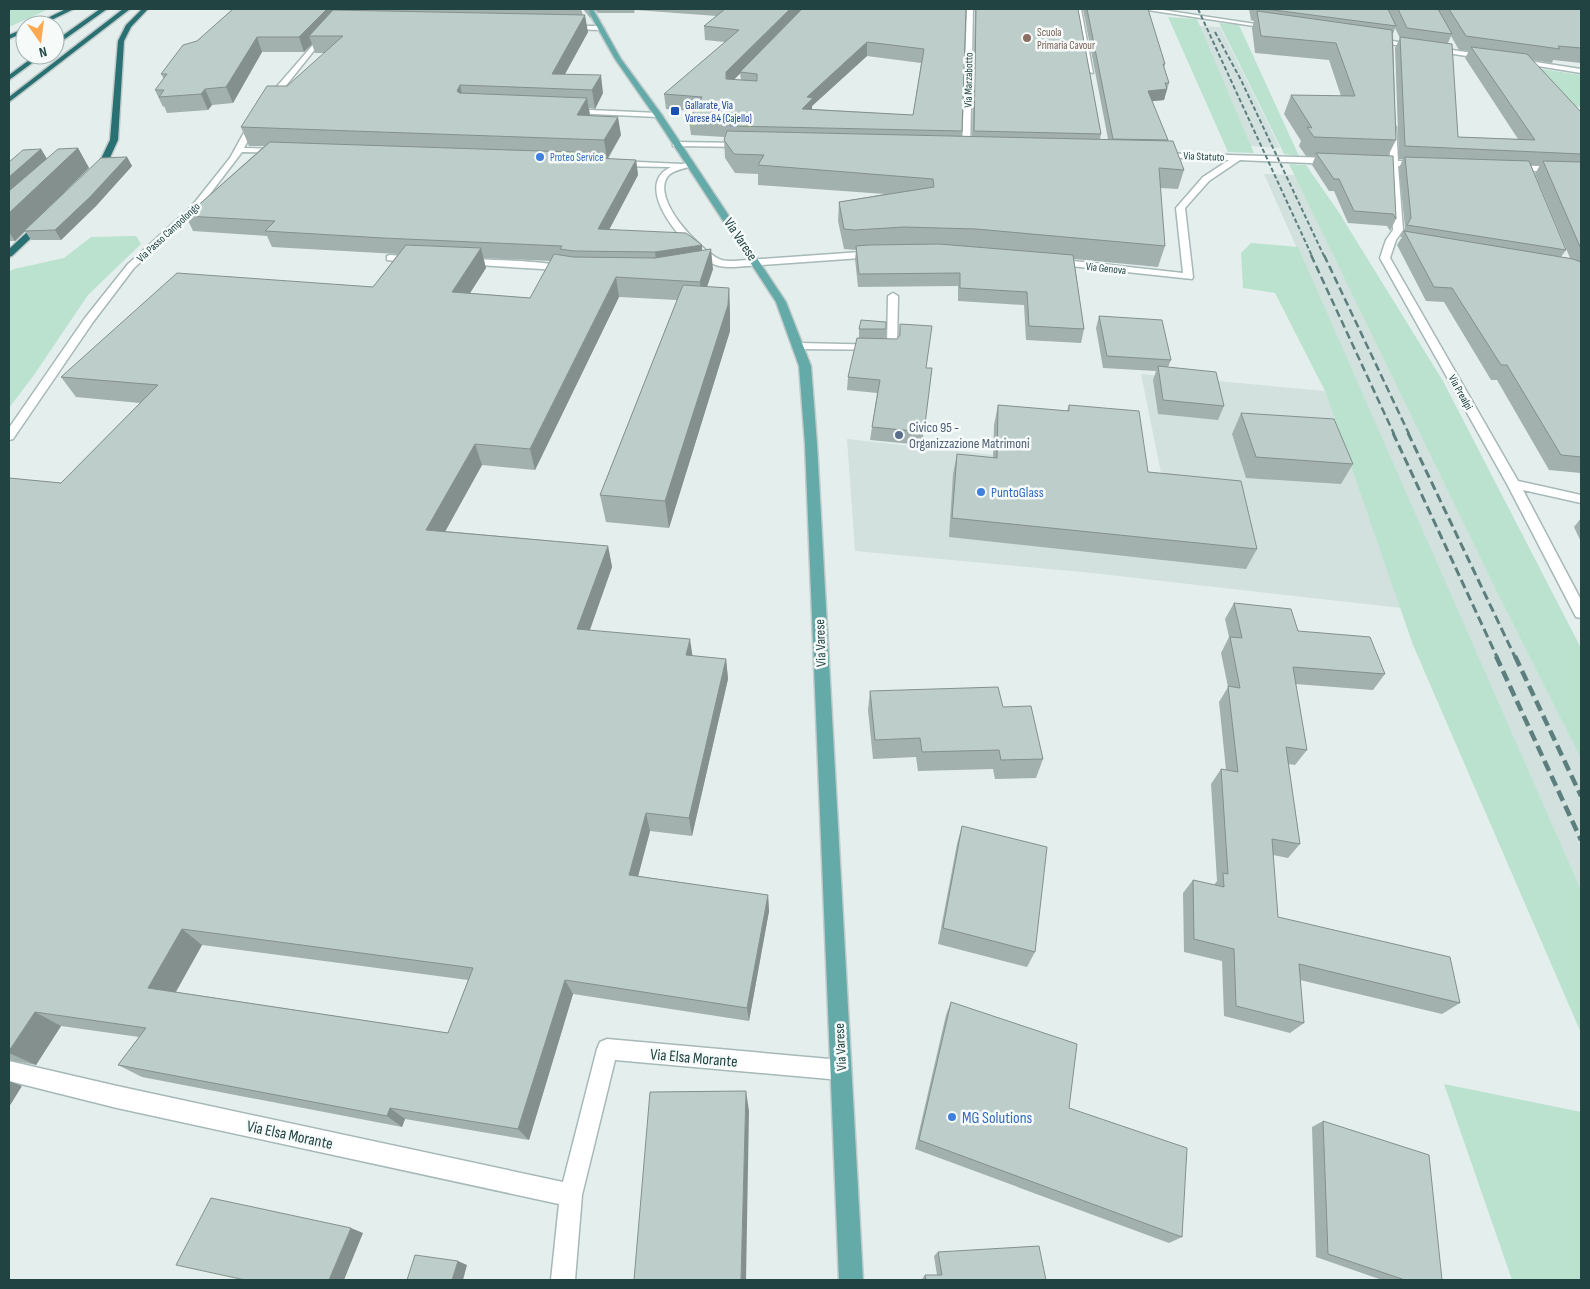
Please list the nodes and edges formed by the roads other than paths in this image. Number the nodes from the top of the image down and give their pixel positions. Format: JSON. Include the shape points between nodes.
{"nodes":[{"id":1,"x":71,"y":9,"type":"edge"},
{"id":2,"x":104,"y":9,"type":"edge"},
{"id":3,"x":127,"y":9,"type":"edge"},
{"id":4,"x":145,"y":9,"type":"edge"},
{"id":5,"x":350,"y":9,"type":"edge"},
{"id":6,"x":590,"y":9,"type":"edge"},
{"id":7,"x":970,"y":9,"type":"edge"},
{"id":8,"x":1078,"y":9,"type":"edge"},
{"id":9,"x":1144,"y":9,"type":"edge"},
{"id":10,"x":58,"y":15,"type":"edge"},
{"id":11,"x":586,"y":22,"type":"dead end"},
{"id":12,"x":561,"y":28,"type":"edge"},
{"id":13,"x":591,"y":28,"type":"junction"},
{"id":14,"x":601,"y":28,"type":"junction"},
{"id":15,"x":1279,"y":28,"type":"edge"},
{"id":16,"x":1392,"y":33,"type":"edge"},
{"id":17,"x":65,"y":37,"type":"edge"},
{"id":18,"x":1365,"y":39,"type":"edge"},
{"id":19,"x":1393,"y":43,"type":"junction"},
{"id":20,"x":1448,"y":43,"type":"edge"},
{"id":21,"x":1390,"y":52,"type":"edge"},
{"id":22,"x":1453,"y":52,"type":"junction"},
{"id":23,"x":1492,"y":58,"type":"edge"},
{"id":24,"x":618,"y":59,"type":"junction"},
{"id":25,"x":1512,"y":61,"type":"edge"},
{"id":26,"x":27,"y":65,"type":"edge"},
{"id":27,"x":1581,"y":71,"type":"edge"},
{"id":28,"x":1091,"y":76,"type":"edge"},
{"id":29,"x":9,"y":78,"type":"edge"},
{"id":30,"x":9,"y":100,"type":"edge"},
{"id":31,"x":562,"y":111,"type":"edge"},
{"id":32,"x":658,"y":115,"type":"junction"},
{"id":33,"x":1392,"y":115,"type":"edge"},
{"id":34,"x":676,"y":144,"type":"junction"},
{"id":35,"x":753,"y":146,"type":"edge"},
{"id":36,"x":241,"y":150,"type":"junction"},
{"id":37,"x":956,"y":151,"type":"edge"},
{"id":38,"x":966,"y":151,"type":"junction"},
{"id":39,"x":976,"y":151,"type":"edge"},
{"id":40,"x":290,"y":152,"type":"edge"},
{"id":41,"x":1153,"y":155,"type":"edge"},
{"id":42,"x":1239,"y":157,"type":"junction"},
{"id":43,"x":1345,"y":162,"type":"edge"},
{"id":44,"x":1364,"y":162,"type":"edge"},
{"id":45,"x":606,"y":164,"type":"edge"},
{"id":46,"x":690,"y":164,"type":"junction"},
{"id":47,"x":1393,"y":164,"type":"junction"},
{"id":48,"x":1434,"y":165,"type":"edge"},
{"id":49,"x":1499,"y":168,"type":"edge"},
{"id":50,"x":1581,"y":171,"type":"edge"},
{"id":51,"x":88,"y":178,"type":"edge"},
{"id":52,"x":50,"y":215,"type":"edge"},
{"id":53,"x":890,"y":253,"type":"edge"},
{"id":54,"x":9,"y":254,"type":"edge"},
{"id":55,"x":390,"y":258,"type":"edge"},
{"id":56,"x":428,"y":260,"type":"edge"},
{"id":57,"x":1041,"y":261,"type":"edge"},
{"id":58,"x":456,"y":262,"type":"edge"},
{"id":59,"x":720,"y":263,"type":"junction"},
{"id":60,"x":757,"y":263,"type":"junction"},
{"id":61,"x":702,"y":266,"type":"edge"},
{"id":62,"x":577,"y":272,"type":"edge"},
{"id":63,"x":893,"y":296,"type":"dead end"},
{"id":64,"x":799,"y":346,"type":"junction"},
{"id":65,"x":9,"y":436,"type":"edge"},
{"id":66,"x":1513,"y":484,"type":"junction"},
{"id":67,"x":1581,"y":499,"type":"edge"},
{"id":68,"x":1581,"y":613,"type":"edge"},
{"id":69,"x":841,"y":1070,"type":"junction"},
{"id":70,"x":9,"y":1071,"type":"edge"},
{"id":71,"x":571,"y":1195,"type":"junction"},
{"id":72,"x":563,"y":1280,"type":"edge"},
{"id":73,"x":851,"y":1280,"type":"edge"}],
"edges":[{"from":1,"to":10,"type":"highway"},
{"from":2,"to":17,"type":"highway"},
{"from":3,"to":30,"type":"highway"},
{"from":4,"to":51,"type":"highway","via":[[128,26],[122,41],[114,140],[104,162]]},
{"from":5,"to":36,"type":"street","name":"Via Passo Campolongo","via":[[260,113]]},
{"from":6,"to":14,"type":"main road","name":"Via Varese"},
{"from":7,"to":38,"type":"street","name":"Via Marzabotto"},
{"from":8,"to":28,"type":"street"},
{"from":9,"to":15,"type":"street"},
{"from":11,"to":13,"type":"main road","name":"Via Varese"},
{"from":12,"to":13,"type":"street"},
{"from":13,"to":14,"type":"street"},
{"from":13,"to":24,"type":"main road","name":"Via Varese"},
{"from":14,"to":24,"type":"main road","name":"Via Varese"},
{"from":16,"to":19,"type":"street"},
{"from":18,"to":19,"type":"street"},
{"from":19,"to":21,"type":"street"},
{"from":19,"to":22,"type":"street"},
{"from":20,"to":22,"type":"street"},
{"from":22,"to":23,"type":"street"},
{"from":24,"to":32,"type":"main road","name":"Via Varese"},
{"from":25,"to":27,"type":"street"},
{"from":26,"to":29,"type":"highway"},
{"from":31,"to":32,"type":"street"},
{"from":32,"to":34,"type":"main road","name":"Via Varese"},
{"from":33,"to":47,"type":"street","name":"Via Prealpi"},
{"from":34,"to":35,"type":"street"},
{"from":34,"to":46,"type":"main road","name":"Via Varese"},
{"from":36,"to":40,"type":"street"},
{"from":36,"to":65,"type":"street","name":"Via Passo Campolongo","via":[[194,210],[131,266],[89,320]]},
{"from":37,"to":38,"type":"street"},
{"from":38,"to":39,"type":"street"},
{"from":41,"to":42,"type":"street","name":"Via Statuto"},
{"from":42,"to":43,"type":"street","name":"Via Statuto"},
{"from":42,"to":57,"type":"street","name":"Via Genova","via":[[1206,179],[1180,208],[1188,277]]},
{"from":44,"to":47,"type":"street"},
{"from":45,"to":46,"type":"street"},
{"from":46,"to":59,"type":"street","via":[[662,178],[664,203],[673,222],[690,241],[706,256]]},
{"from":46,"to":60,"type":"main road","name":"Via Varese"},
{"from":47,"to":48,"type":"street"},
{"from":47,"to":66,"type":"street","name":"Via Prealpi","via":[[1398,230],[1397,241],[1385,258]]},
{"from":49,"to":50,"type":"street","via":[[1529,173]]},
{"from":52,"to":54,"type":"highway"},
{"from":53,"to":60,"type":"street"},
{"from":55,"to":56,"type":"street"},
{"from":58,"to":62,"type":"street","via":[[542,266]]},
{"from":59,"to":60,"type":"street"},
{"from":59,"to":61,"type":"street"},
{"from":60,"to":64,"type":"main road","name":"Via Varese","via":[[781,302]]},
{"from":63,"to":64,"type":"street","via":[[892,348]]},
{"from":64,"to":69,"type":"main road","name":"Via Varese","via":[[808,392]]},
{"from":66,"to":67,"type":"street"},
{"from":66,"to":68,"type":"street","name":"Via Prealpi"},
{"from":69,"to":71,"type":"street","name":"Via Elsa Morante","via":[[607,1050]]},
{"from":69,"to":73,"type":"main road","name":"Via Varese"},
{"from":70,"to":71,"type":"street","name":"Via Elsa Morante"},
{"from":71,"to":72,"type":"street","name":"Via Elsa Morante"}]}
